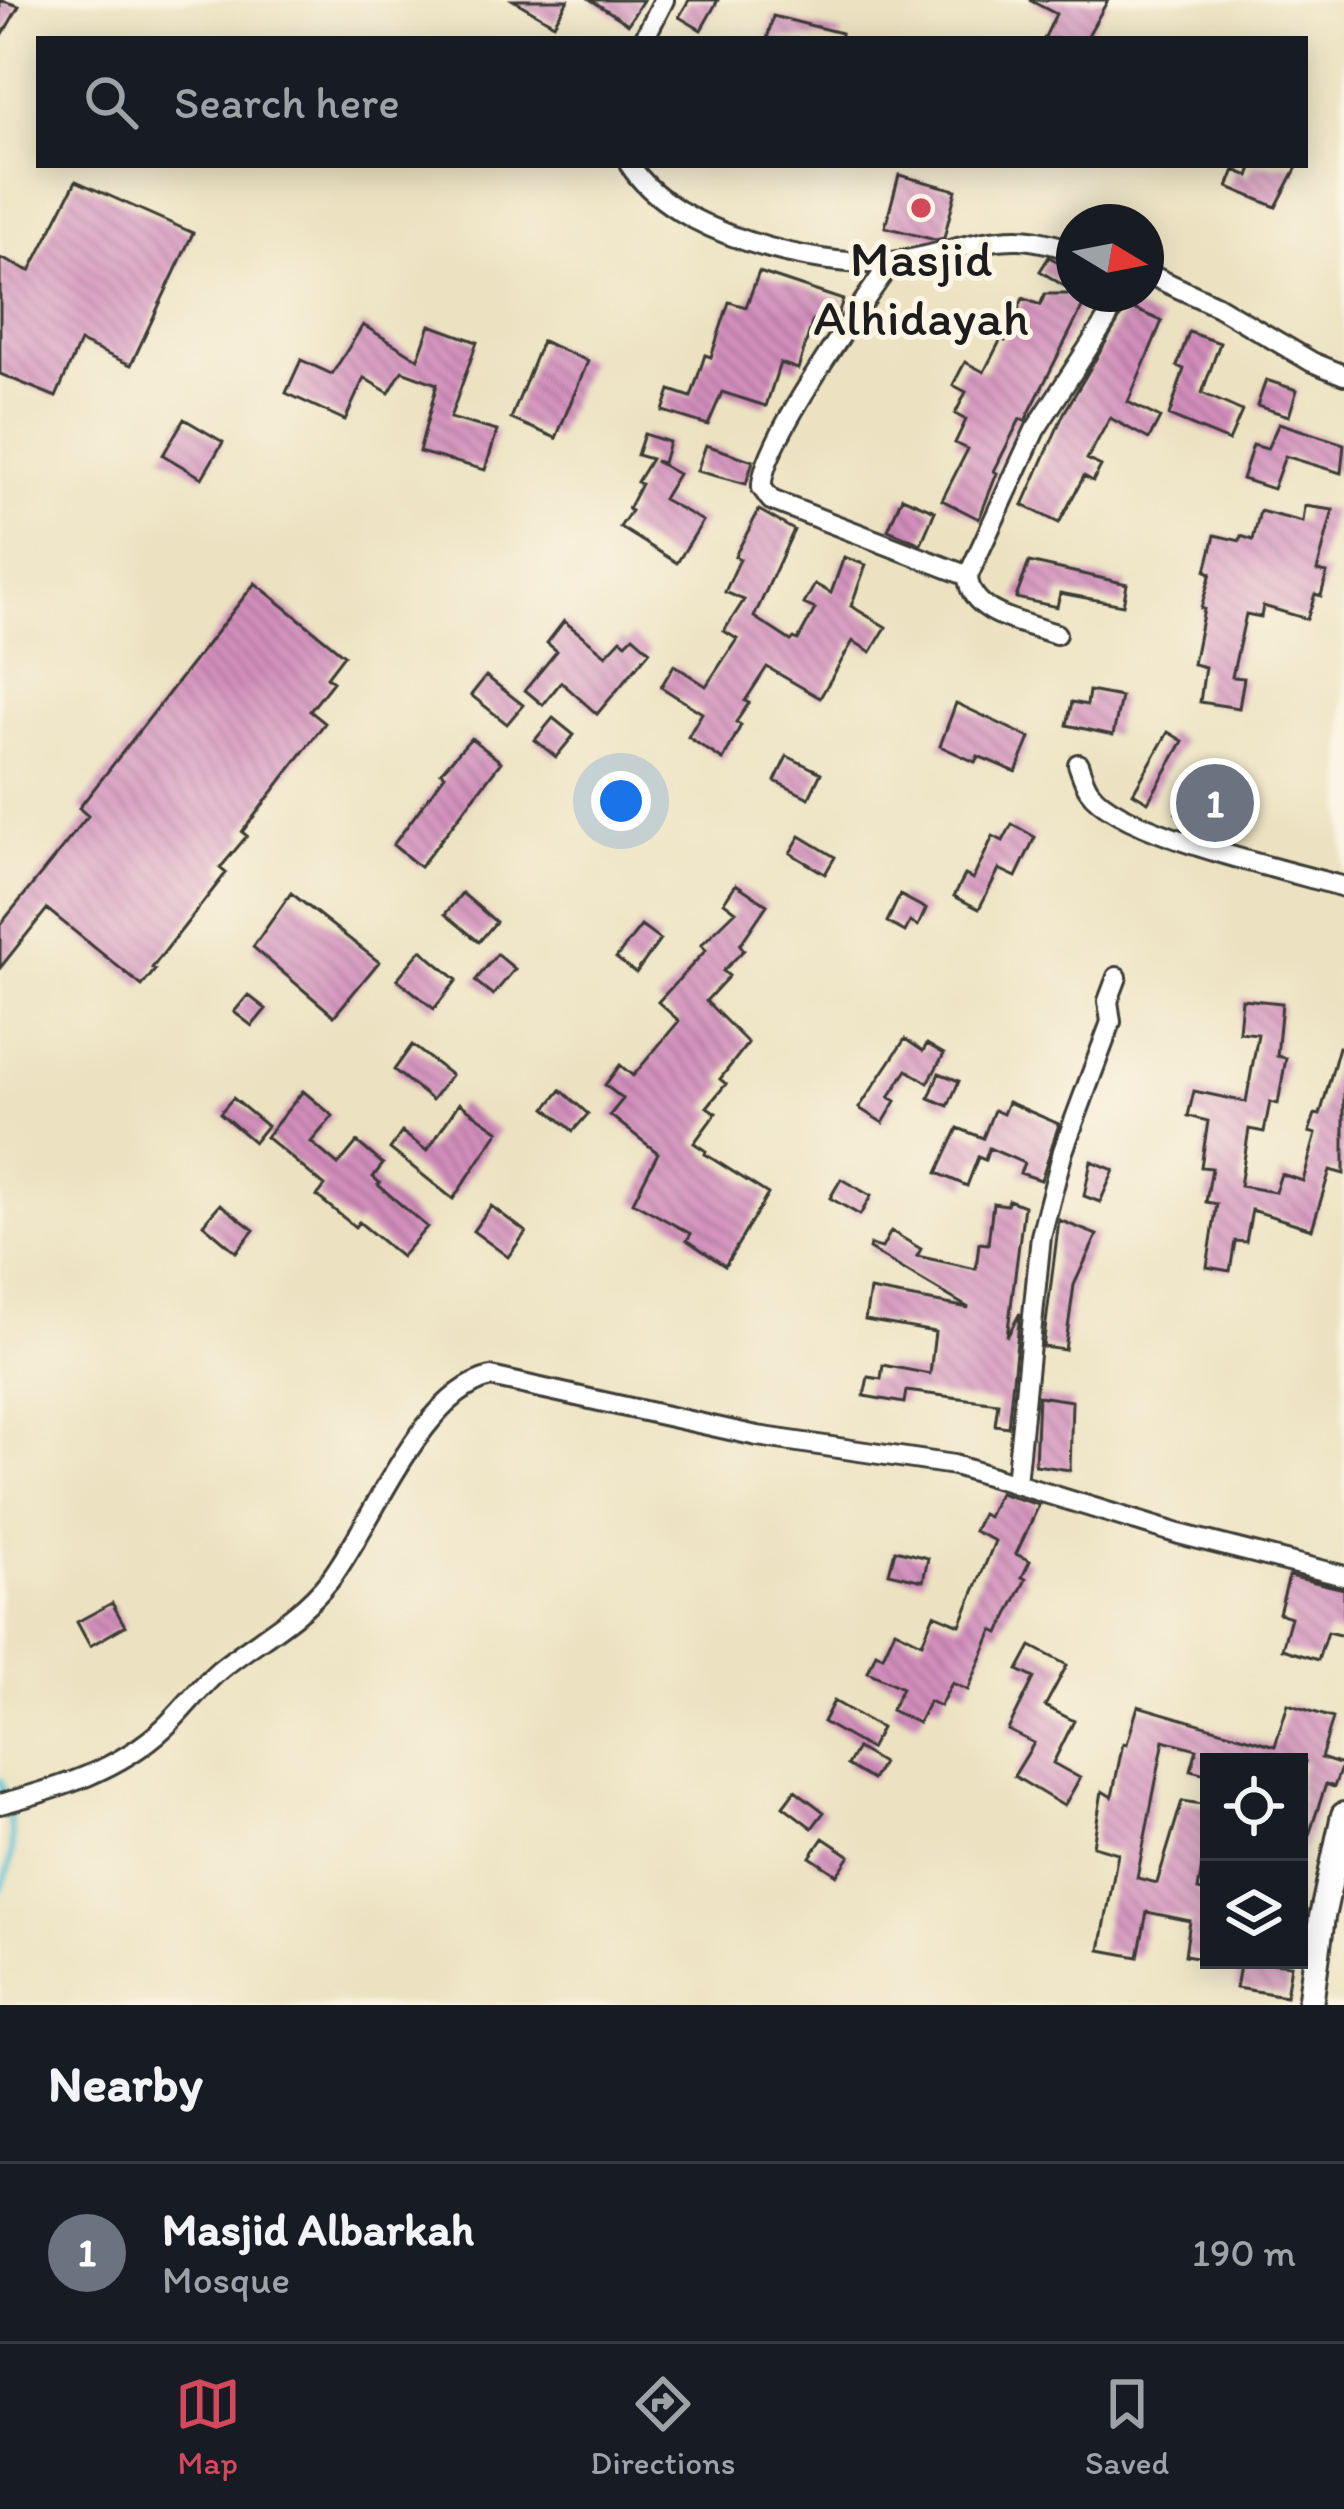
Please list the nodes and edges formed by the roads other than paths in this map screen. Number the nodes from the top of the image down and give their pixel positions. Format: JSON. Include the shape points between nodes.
{"nodes":[{"id":1,"x":664,"y":0,"type":"edge"},
{"id":2,"x":646,"y":36,"type":"edge"},
{"id":3,"x":633,"y":168,"type":"edge"},
{"id":4,"x":1056,"y":246,"type":"edge"},
{"id":5,"x":891,"y":262,"type":"junction"},
{"id":6,"x":1164,"y":281,"type":"edge"},
{"id":7,"x":1110,"y":312,"type":"edge"},
{"id":8,"x":1344,"y":376,"type":"edge"},
{"id":9,"x":968,"y":576,"type":"junction"},
{"id":10,"x":1056,"y":634,"type":"dead end"},
{"id":11,"x":1078,"y":764,"type":"dead end"},
{"id":12,"x":1344,"y":887,"type":"edge"},
{"id":13,"x":1117,"y":977,"type":"dead end"},
{"id":14,"x":1016,"y":1483,"type":"junction"},
{"id":15,"x":1344,"y":1576,"type":"edge"},
{"id":16,"x":0,"y":1804,"type":"edge"},
{"id":17,"x":1344,"y":1815,"type":"edge"},
{"id":18,"x":1310,"y":2005,"type":"edge"}],
"edges":[{"from":1,"to":2,"type":"street"},
{"from":3,"to":5,"type":"street","via":[[678,208],[776,251]]},
{"from":4,"to":5,"type":"street","via":[[1018,239]]},
{"from":5,"to":9,"type":"street","via":[[766,461],[762,488],[771,500]]},
{"from":6,"to":8,"type":"street"},
{"from":7,"to":9,"type":"street","via":[[1035,430]]},
{"from":9,"to":10,"type":"street","via":[[986,608]]},
{"from":11,"to":12,"type":"street","via":[[1090,792],[1127,818]]},
{"from":13,"to":14,"type":"street","via":[[1111,1022],[1041,1236]]},
{"from":14,"to":15,"type":"street"},
{"from":14,"to":16,"type":"street","via":[[940,1462],[616,1407],[510,1378],[479,1380],[440,1410],[330,1581],[302,1610],[219,1670],[163,1729],[106,1770]]},
{"from":17,"to":18,"type":"street"}]}
